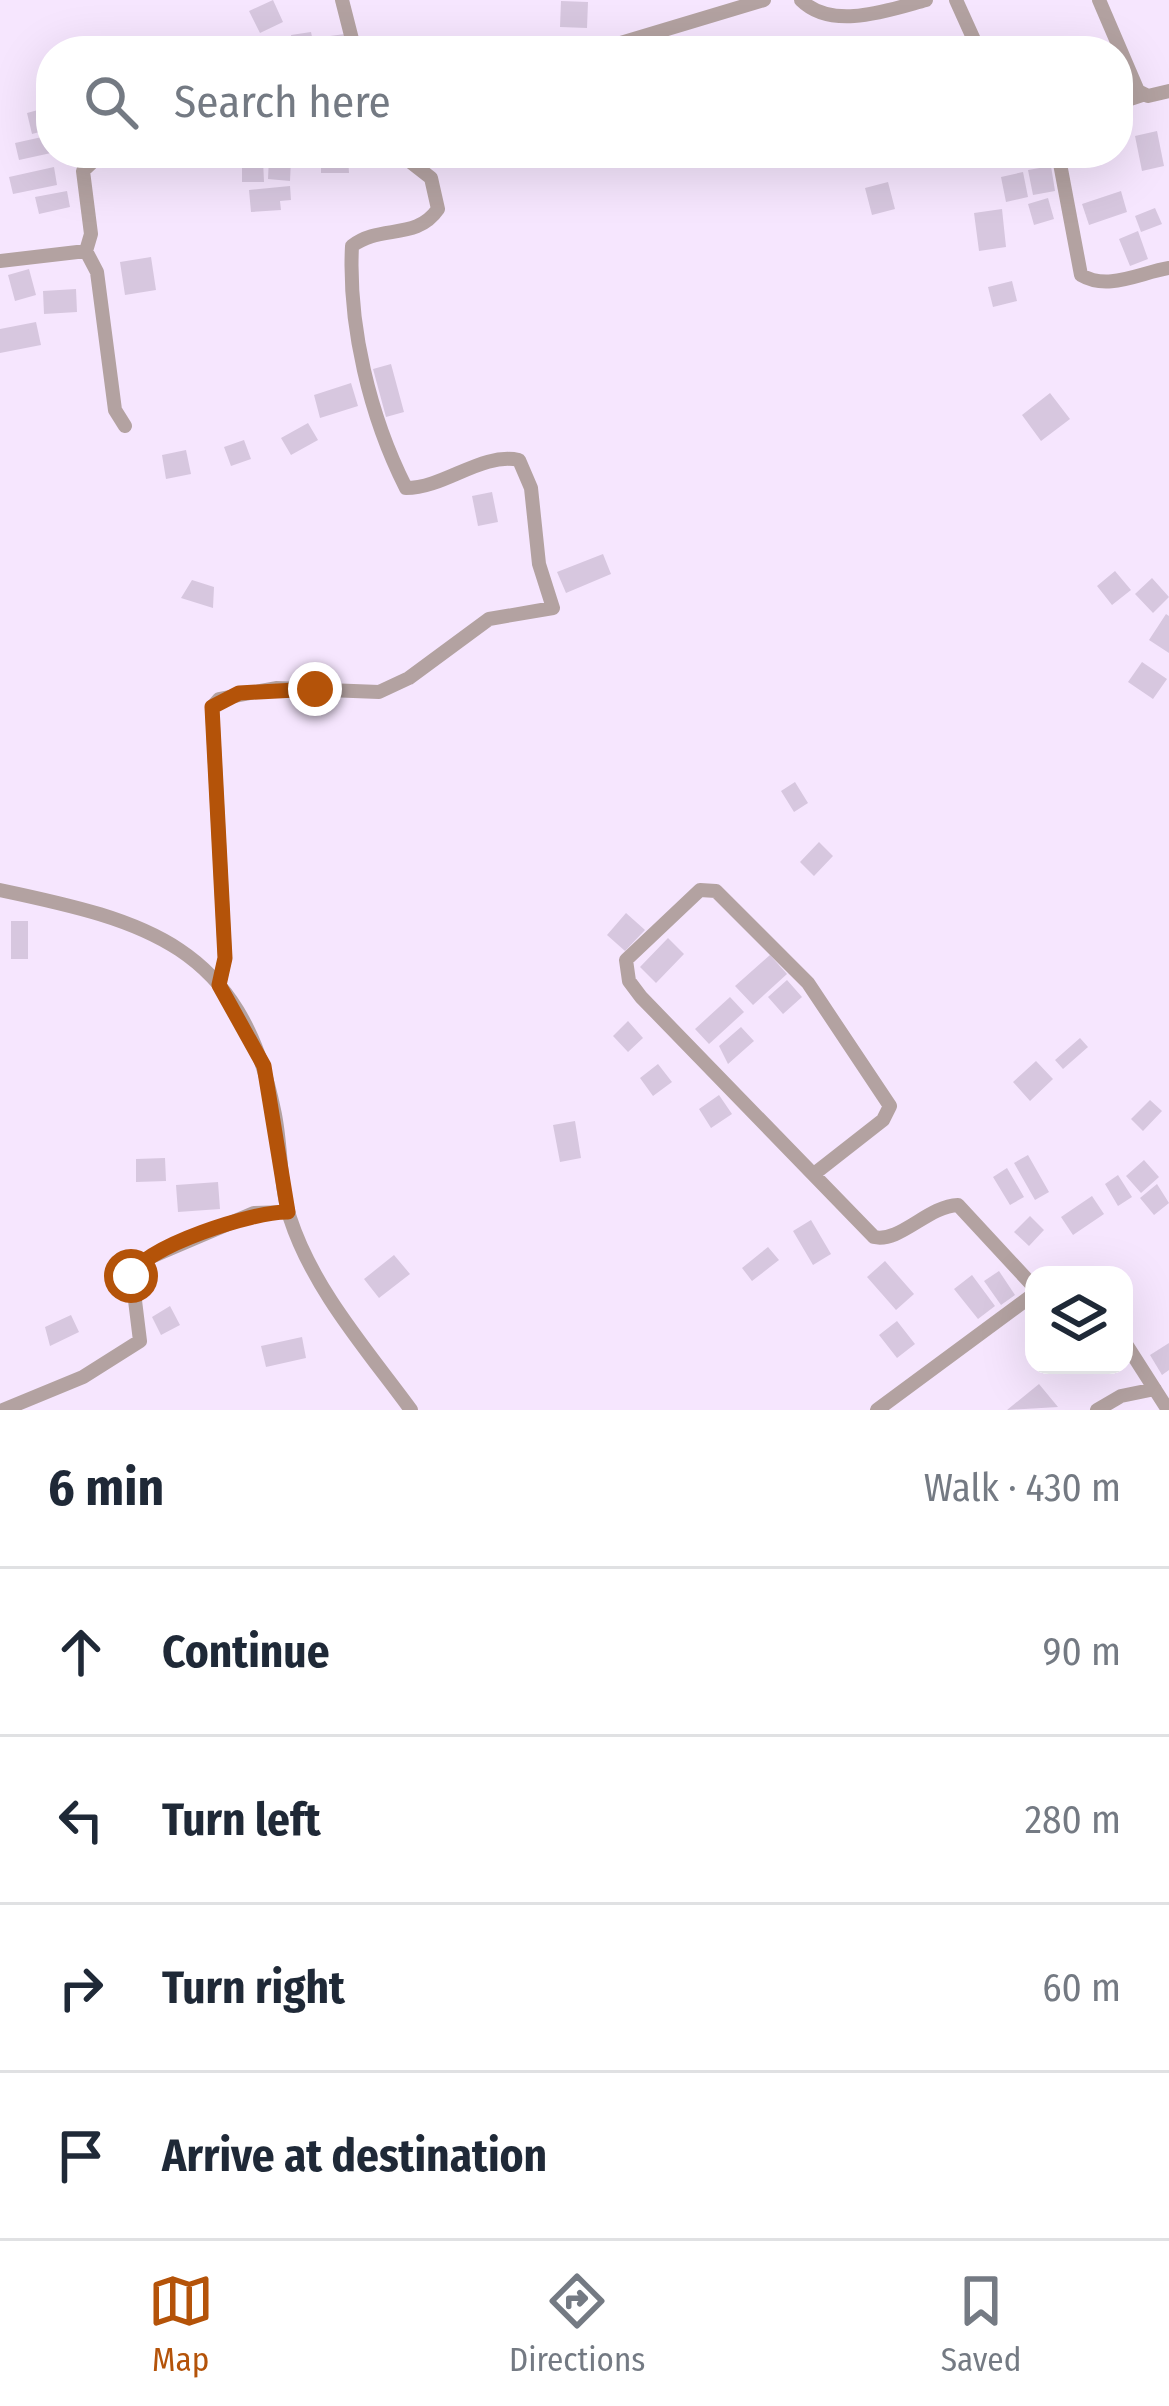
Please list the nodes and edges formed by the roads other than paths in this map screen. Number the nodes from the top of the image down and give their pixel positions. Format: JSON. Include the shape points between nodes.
{"nodes":[{"id":1,"x":342,"y":0,"type":"edge"},
{"id":2,"x":764,"y":0,"type":"edge"},
{"id":3,"x":801,"y":0,"type":"edge"},
{"id":4,"x":926,"y":0,"type":"edge"},
{"id":5,"x":956,"y":0,"type":"edge"},
{"id":6,"x":1099,"y":0,"type":"edge"},
{"id":7,"x":351,"y":36,"type":"edge"},
{"id":8,"x":644,"y":36,"type":"edge"},
{"id":9,"x":972,"y":36,"type":"edge"},
{"id":10,"x":1115,"y":36,"type":"edge"},
{"id":11,"x":1133,"y":75,"type":"edge"},
{"id":12,"x":1169,"y":91,"type":"edge"},
{"id":13,"x":1142,"y":95,"type":"junction"},
{"id":14,"x":1133,"y":98,"type":"edge"},
{"id":15,"x":85,"y":168,"type":"edge"},
{"id":16,"x":418,"y":168,"type":"edge"},
{"id":17,"x":1061,"y":168,"type":"edge"},
{"id":18,"x":86,"y":251,"type":"junction"},
{"id":19,"x":0,"y":262,"type":"edge"},
{"id":20,"x":1169,"y":268,"type":"edge"},
{"id":21,"x":125,"y":425,"type":"dead end"},
{"id":22,"x":0,"y":890,"type":"edge"},
{"id":23,"x":219,"y":985,"type":"junction"},
{"id":24,"x":814,"y":1174,"type":"junction"},
{"id":25,"x":288,"y":1212,"type":"junction"},
{"id":26,"x":1025,"y":1281,"type":"edge"},
{"id":27,"x":1025,"y":1298,"type":"edge"},
{"id":28,"x":1133,"y":1355,"type":"edge"},
{"id":29,"x":1155,"y":1388,"type":"junction"},
{"id":30,"x":2,"y":1410,"type":"edge"},
{"id":31,"x":411,"y":1410,"type":"edge"},
{"id":32,"x":877,"y":1410,"type":"edge"},
{"id":33,"x":1097,"y":1410,"type":"edge"},
{"id":34,"x":1168,"y":1410,"type":"edge"}],
"edges":[{"from":1,"to":7,"type":"street"},
{"from":2,"to":8,"type":"street"},
{"from":3,"to":4,"type":"street","via":[[864,17]]},
{"from":5,"to":9,"type":"street"},
{"from":6,"to":10,"type":"street"},
{"from":11,"to":13,"type":"street"},
{"from":12,"to":13,"type":"street"},
{"from":13,"to":14,"type":"street"},
{"from":15,"to":18,"type":"street"},
{"from":16,"to":23,"type":"street","via":[[431,178],[438,209],[414,231],[352,246],[376,409],[406,488],[519,460],[553,608],[489,619],[379,692],[276,688],[212,707],[225,958]]},
{"from":17,"to":20,"type":"street","via":[[1081,275],[1112,283]]},
{"from":18,"to":19,"type":"street"},
{"from":18,"to":21,"type":"street","via":[[97,272],[115,410]]},
{"from":22,"to":23,"type":"street","via":[[137,925],[184,951]]},
{"from":23,"to":25,"type":"street","via":[[264,1066]]},
{"from":24,"to":24,"type":"street","via":[[629,981],[626,960],[700,890],[716,890],[808,983],[890,1106]]},
{"from":24,"to":26,"type":"street","via":[[880,1240],[938,1205],[958,1204]]},
{"from":25,"to":30,"type":"street","via":[[254,1213],[139,1262],[131,1276],[140,1341],[83,1377]]},
{"from":25,"to":31,"type":"street","via":[[329,1296]]},
{"from":27,"to":32,"type":"street"},
{"from":28,"to":29,"type":"street"},
{"from":29,"to":33,"type":"street"},
{"from":29,"to":34,"type":"street"}]}
